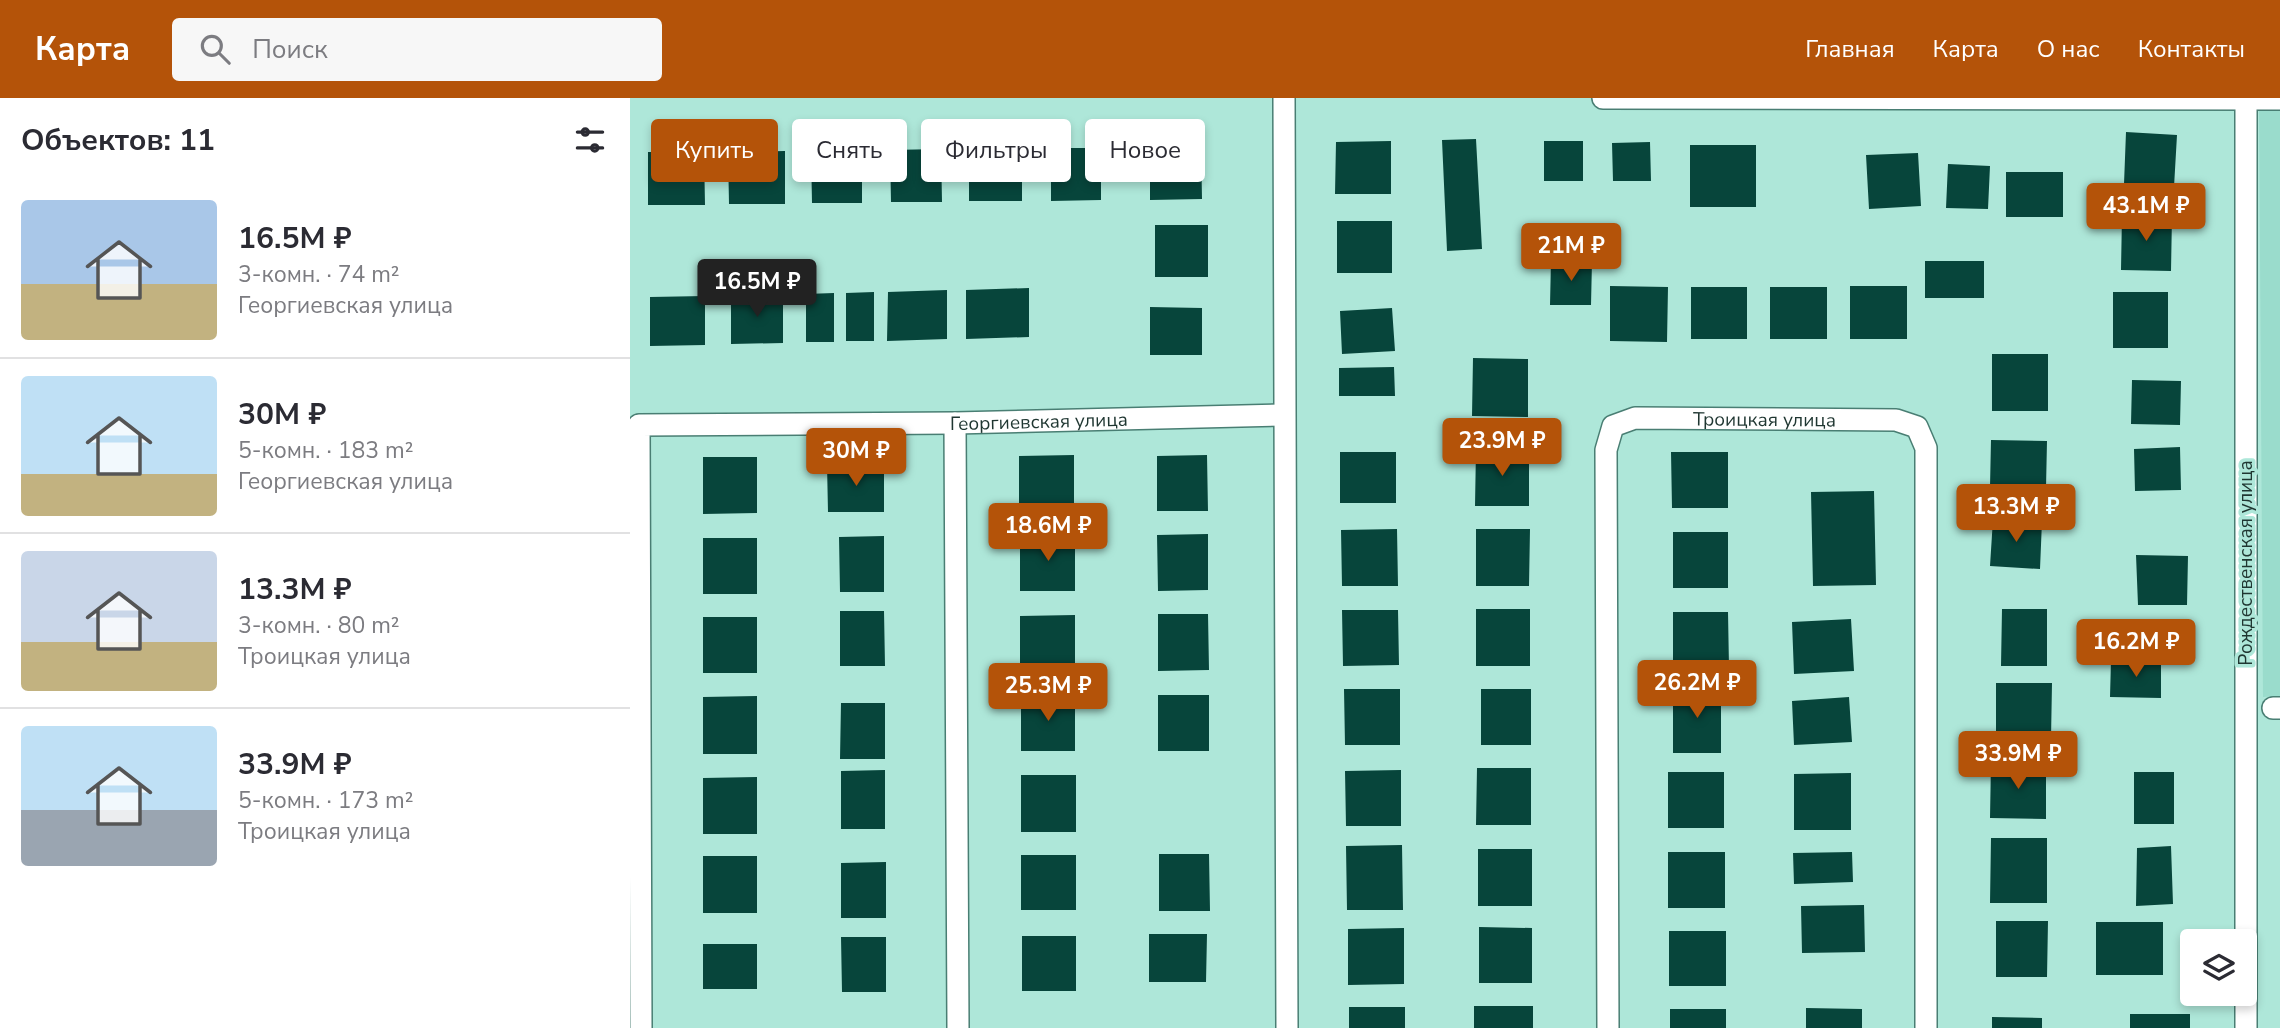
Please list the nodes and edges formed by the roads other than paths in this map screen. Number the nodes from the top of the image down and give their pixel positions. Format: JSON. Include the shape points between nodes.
{"nodes":[{"id":1,"x":1284,"y":98,"type":"edge"},
{"id":2,"x":1603,"y":98,"type":"edge"},
{"id":3,"x":2246,"y":98,"type":"edge"},
{"id":4,"x":2280,"y":99,"type":"edge"},
{"id":5,"x":1284,"y":415,"type":"junction"},
{"id":6,"x":955,"y":423,"type":"junction"},
{"id":7,"x":641,"y":1028,"type":"edge"},
{"id":8,"x":958,"y":1028,"type":"edge"},
{"id":9,"x":1287,"y":1028,"type":"edge"},
{"id":10,"x":1608,"y":1028,"type":"edge"},
{"id":11,"x":1926,"y":1028,"type":"edge"},
{"id":12,"x":2246,"y":1028,"type":"edge"}],
"edges":[{"from":1,"to":5,"type":"street"},
{"from":2,"to":3,"type":"street"},
{"from":3,"to":4,"type":"street"},
{"from":3,"to":12,"type":"street","name":"Рождественская улица"},
{"from":5,"to":6,"type":"street","name":"Георгиевская улица"},
{"from":5,"to":9,"type":"street"},
{"from":6,"to":7,"type":"street","name":"Георгиевская улица","via":[[639,425]]},
{"from":6,"to":8,"type":"street"},
{"from":10,"to":11,"type":"street","name":"Троицкая улица","via":[[1606,450],[1613,426],[1636,418],[1896,420],[1917,427],[1926,448]]}]}
